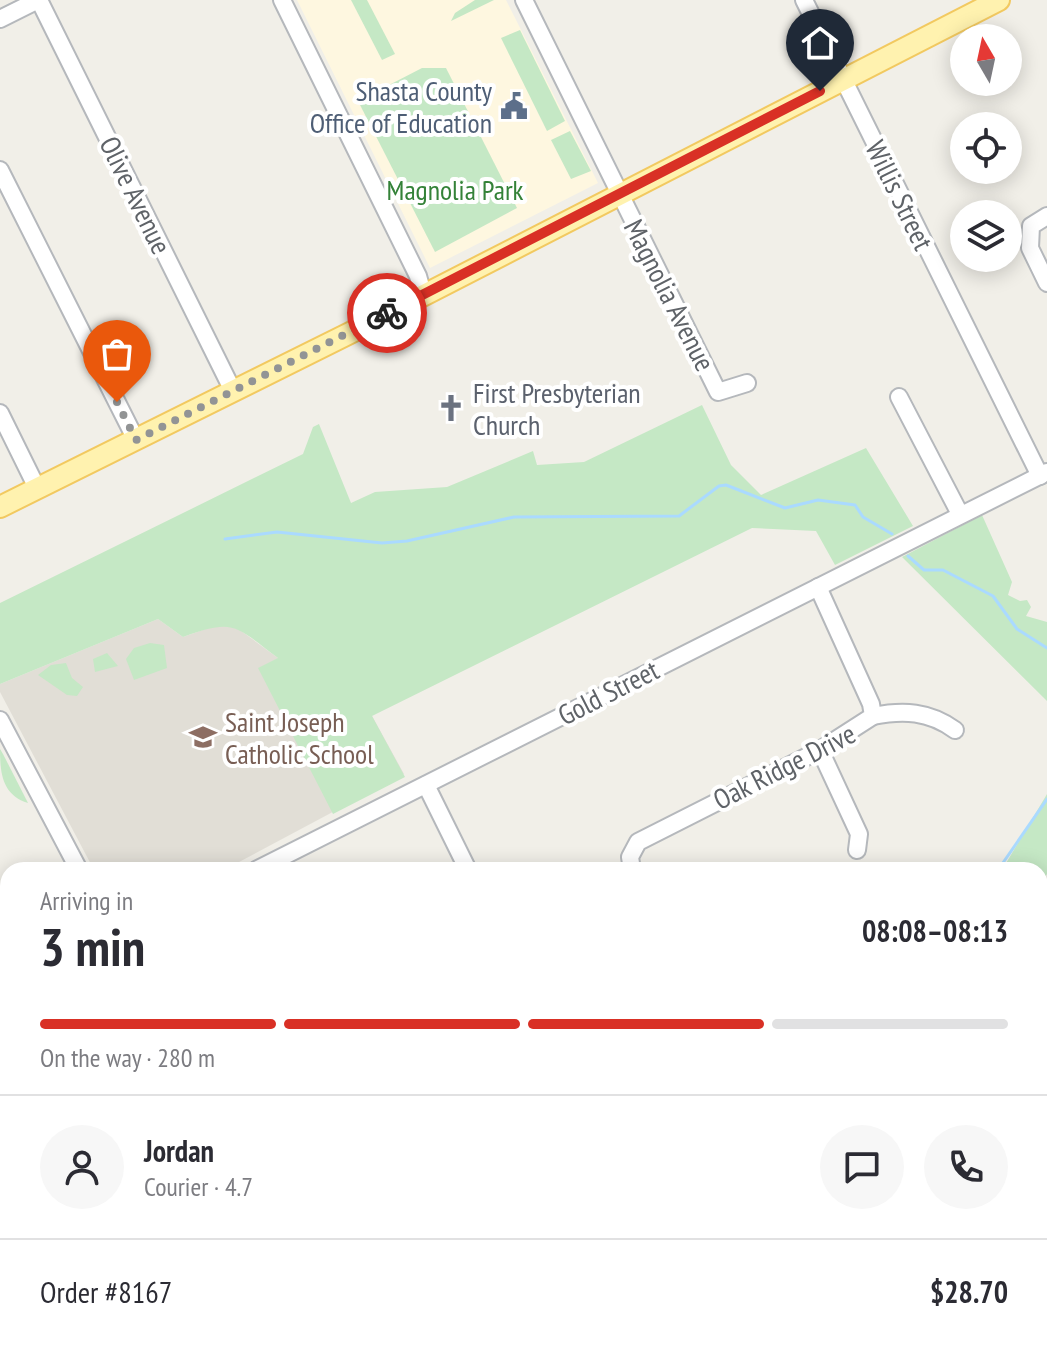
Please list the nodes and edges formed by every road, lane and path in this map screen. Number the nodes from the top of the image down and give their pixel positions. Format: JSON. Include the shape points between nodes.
{"nodes":[{"id":1,"x":38,"y":0,"type":"edge"},
{"id":2,"x":282,"y":0,"type":"edge"},
{"id":3,"x":524,"y":0,"type":"edge"},
{"id":4,"x":804,"y":0,"type":"edge"},
{"id":5,"x":999,"y":0,"type":"edge"},
{"id":6,"x":0,"y":19,"type":"edge"},
{"id":7,"x":843,"y":79,"type":"junction"},
{"id":8,"x":0,"y":170,"type":"edge"},
{"id":9,"x":619,"y":193,"type":"junction"},
{"id":10,"x":1047,"y":216,"type":"edge"},
{"id":11,"x":1047,"y":283,"type":"edge"},
{"id":12,"x":423,"y":294,"type":"junction"},
{"id":13,"x":747,"y":383,"type":"dead end"},
{"id":14,"x":233,"y":391,"type":"junction"},
{"id":15,"x":899,"y":397,"type":"dead end"},
{"id":16,"x":0,"y":413,"type":"edge"},
{"id":17,"x":136,"y":440,"type":"junction"},
{"id":18,"x":1043,"y":474,"type":"edge"},
{"id":19,"x":37,"y":488,"type":"junction"},
{"id":20,"x":0,"y":507,"type":"edge"},
{"id":21,"x":960,"y":514,"type":"junction"},
{"id":22,"x":818,"y":587,"type":"junction"},
{"id":23,"x":873,"y":716,"type":"junction"},
{"id":24,"x":0,"y":720,"type":"edge"},
{"id":25,"x":955,"y":730,"type":"dead end"},
{"id":26,"x":820,"y":750,"type":"junction"},
{"id":27,"x":426,"y":785,"type":"junction"},
{"id":28,"x":857,"y":850,"type":"dead end"},
{"id":29,"x":75,"y":862,"type":"edge"},
{"id":30,"x":272,"y":862,"type":"edge"},
{"id":31,"x":464,"y":862,"type":"edge"},
{"id":32,"x":632,"y":862,"type":"edge"}],
"edges":[{"from":1,"to":6,"type":"street"},
{"from":1,"to":14,"type":"street","name":"Olive Avenue"},
{"from":2,"to":12,"type":"street"},
{"from":3,"to":9,"type":"street","name":"Magnolia Avenue"},
{"from":4,"to":7,"type":"street","name":"Willis Street"},
{"from":5,"to":7,"type":"main road"},
{"from":7,"to":9,"type":"main road"},
{"from":7,"to":18,"type":"street","name":"Willis Street"},
{"from":8,"to":17,"type":"street"},
{"from":9,"to":12,"type":"main road"},
{"from":9,"to":13,"type":"street","name":"Magnolia Avenue","via":[[718,392]]},
{"from":10,"to":11,"type":"street","via":[[1031,226],[1028,237]]},
{"from":12,"to":14,"type":"main road"},
{"from":14,"to":17,"type":"main road"},
{"from":15,"to":21,"type":"street"},
{"from":16,"to":19,"type":"street"},
{"from":17,"to":19,"type":"main road"},
{"from":18,"to":21,"type":"street","name":"Gold Street"},
{"from":19,"to":20,"type":"main road"},
{"from":21,"to":22,"type":"street","name":"Gold Street"},
{"from":22,"to":23,"type":"street","name":"Oak Ridge Drive"},
{"from":22,"to":27,"type":"street","name":"Gold Street"},
{"from":23,"to":25,"type":"street","via":[[913,713],[934,717]]},
{"from":23,"to":26,"type":"street","name":"Oak Ridge Drive"},
{"from":24,"to":29,"type":"street"},
{"from":26,"to":28,"type":"street","via":[[859,834]]},
{"from":26,"to":32,"type":"street","name":"Oak Ridge Drive","via":[[648,835],[632,850]]},
{"from":27,"to":30,"type":"street","name":"Gold Street"},
{"from":27,"to":31,"type":"street"}]}
